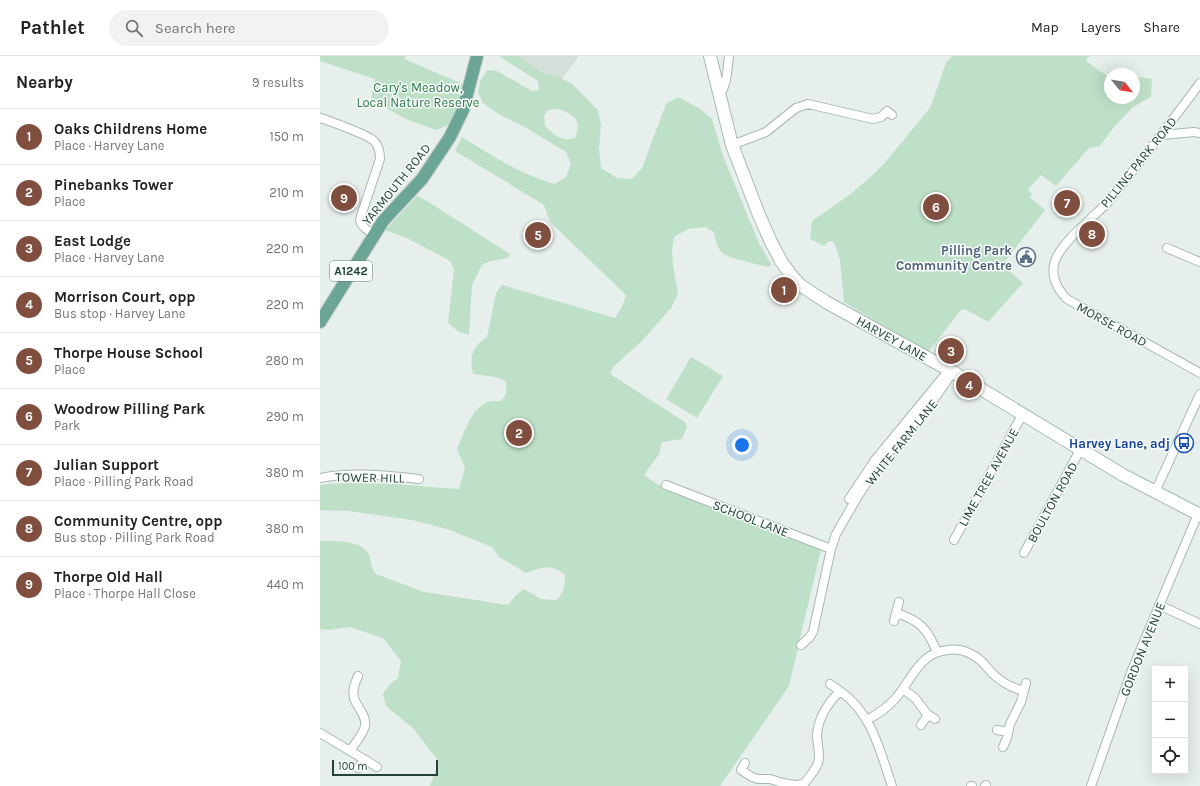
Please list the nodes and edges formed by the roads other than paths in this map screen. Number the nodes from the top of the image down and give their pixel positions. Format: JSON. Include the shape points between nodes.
{"nodes":[{"id":1,"x":478,"y":56,"type":"edge"},
{"id":2,"x":710,"y":56,"type":"edge"},
{"id":3,"x":728,"y":60,"type":"edge"},
{"id":4,"x":715,"y":74,"type":"junction"},
{"id":5,"x":1200,"y":83,"type":"edge"},
{"id":6,"x":720,"y":94,"type":"junction"},
{"id":7,"x":887,"y":111,"type":"dead end"},
{"id":8,"x":320,"y":118,"type":"edge"},
{"id":9,"x":1200,"y":133,"type":"edge"},
{"id":10,"x":1162,"y":135,"type":"junction"},
{"id":11,"x":732,"y":145,"type":"junction"},
{"id":12,"x":374,"y":234,"type":"junction"},
{"id":13,"x":1167,"y":248,"type":"dead end"},
{"id":14,"x":1057,"y":255,"type":"joint"},
{"id":15,"x":1200,"y":262,"type":"edge"},
{"id":16,"x":320,"y":322,"type":"edge"},
{"id":17,"x":951,"y":371,"type":"junction"},
{"id":18,"x":1200,"y":373,"type":"edge"},
{"id":19,"x":1200,"y":394,"type":"edge"},
{"id":20,"x":1022,"y":415,"type":"junction"},
{"id":21,"x":1080,"y":450,"type":"junction"},
{"id":22,"x":320,"y":478,"type":"edge"},
{"id":23,"x":419,"y":479,"type":"dead end"},
{"id":24,"x":668,"y":485,"type":"dead end"},
{"id":25,"x":1155,"y":492,"type":"junction"},
{"id":26,"x":849,"y":499,"type":"dead end"},
{"id":27,"x":1199,"y":514,"type":"edge"},
{"id":28,"x":954,"y":540,"type":"dead end"},
{"id":29,"x":831,"y":549,"type":"junction"},
{"id":30,"x":1024,"y":553,"type":"dead end"},
{"id":31,"x":899,"y":602,"type":"dead end"},
{"id":32,"x":1159,"y":605,"type":"junction"},
{"id":33,"x":1200,"y":624,"type":"edge"},
{"id":34,"x":801,"y":645,"type":"dead end"},
{"id":35,"x":937,"y":652,"type":"junction"},
{"id":36,"x":358,"y":676,"type":"dead end"},
{"id":37,"x":830,"y":684,"type":"dead end"},
{"id":38,"x":903,"y":689,"type":"junction"},
{"id":39,"x":840,"y":690,"type":"junction"},
{"id":40,"x":867,"y":720,"type":"junction"},
{"id":41,"x":921,"y":725,"type":"dead end"},
{"id":42,"x":997,"y":730,"type":"dead end"},
{"id":43,"x":1008,"y":732,"type":"junction"},
{"id":44,"x":320,"y":733,"type":"edge"},
{"id":45,"x":1003,"y":747,"type":"dead end"},
{"id":46,"x":350,"y":750,"type":"junction"},
{"id":47,"x":364,"y":759,"type":"junction"},
{"id":48,"x":358,"y":768,"type":"dead end"},
{"id":49,"x":377,"y":768,"type":"dead end"},
{"id":50,"x":741,"y":770,"type":"dead end"},
{"id":51,"x":804,"y":785,"type":"edge"},
{"id":52,"x":892,"y":786,"type":"edge"},
{"id":53,"x":1091,"y":786,"type":"edge"}],
"edges":[{"from":1,"to":12,"type":"main road","name":"YARMOUTH ROAD","number":"A1242","via":[[463,110],[450,137],[422,179],[385,218]]},
{"from":2,"to":4,"type":"street","name":"HARVEY LANE"},
{"from":3,"to":4,"type":"street","via":[[722,70]]},
{"from":3,"to":6,"type":"street","via":[[727,78]]},
{"from":4,"to":6,"type":"street","name":"HARVEY LANE"},
{"from":5,"to":10,"type":"street","name":"PILLING PARK ROAD"},
{"from":6,"to":11,"type":"street","name":"HARVEY LANE"},
{"from":7,"to":11,"type":"street","via":[[880,118],[873,119],[808,104],[796,108],[766,132]]},
{"from":8,"to":12,"type":"street","via":[[371,139],[378,147],[380,159],[360,219],[361,224]]},
{"from":9,"to":10,"type":"street"},
{"from":10,"to":14,"type":"street","name":"PILLING PARK ROAD","via":[[1108,201]]},
{"from":11,"to":17,"type":"street","name":"HARVEY LANE","via":[[771,242],[800,285]]},
{"from":12,"to":16,"type":"main road","name":"YARMOUTH ROAD","number":"A1242"},
{"from":13,"to":15,"type":"street"},
{"from":14,"to":18,"type":"street","name":"MORSE ROAD","via":[[1054,267],[1055,282],[1067,299]]},
{"from":17,"to":20,"type":"street","name":"HARVEY LANE"},
{"from":17,"to":26,"type":"street","via":[[875,460]]},
{"from":17,"to":29,"type":"street","name":"WHITE FARM LANE","via":[[930,405],[879,464],[836,534]]},
{"from":19,"to":25,"type":"street"},
{"from":20,"to":21,"type":"street","name":"HARVEY LANE"},
{"from":20,"to":28,"type":"street","name":"LIME TREE AVENUE"},
{"from":21,"to":25,"type":"street","name":"HARVEY LANE"},
{"from":21,"to":30,"type":"street","name":"BOULTON ROAD"},
{"from":22,"to":23,"type":"street","name":"TOWER HILL","via":[[348,475]]},
{"from":24,"to":29,"type":"street","name":"SCHOOL LANE"},
{"from":25,"to":27,"type":"street","name":"HARVEY LANE"},
{"from":27,"to":32,"type":"street","name":"GORDON AVENUE"},
{"from":29,"to":34,"type":"street","name":"WHITE FARM LANE","via":[[813,632]]},
{"from":31,"to":35,"type":"street","via":[[895,617],[911,618],[922,627]]},
{"from":32,"to":33,"type":"street"},
{"from":32,"to":53,"type":"street","name":"GORDON AVENUE","via":[[1132,670]]},
{"from":35,"to":38,"type":"street","via":[[922,661]]},
{"from":35,"to":43,"type":"street","via":[[953,649],[970,653],[979,658],[1001,681],[1011,687],[1025,687],[1022,702]]},
{"from":36,"to":46,"type":"street","via":[[354,698],[365,721],[365,727]]},
{"from":37,"to":39,"type":"street"},
{"from":38,"to":40,"type":"street","via":[[890,704]]},
{"from":38,"to":41,"type":"street","via":[[932,717]]},
{"from":39,"to":40,"type":"street","via":[[857,705]]},
{"from":39,"to":51,"type":"street","via":[[824,712],[819,724],[818,765]]},
{"from":40,"to":52,"type":"street"},
{"from":42,"to":43,"type":"street"},
{"from":43,"to":45,"type":"street"},
{"from":44,"to":46,"type":"street"},
{"from":46,"to":47,"type":"street"},
{"from":47,"to":48,"type":"street"},
{"from":47,"to":49,"type":"street"},
{"from":50,"to":51,"type":"street","via":[[758,779]]}]}
